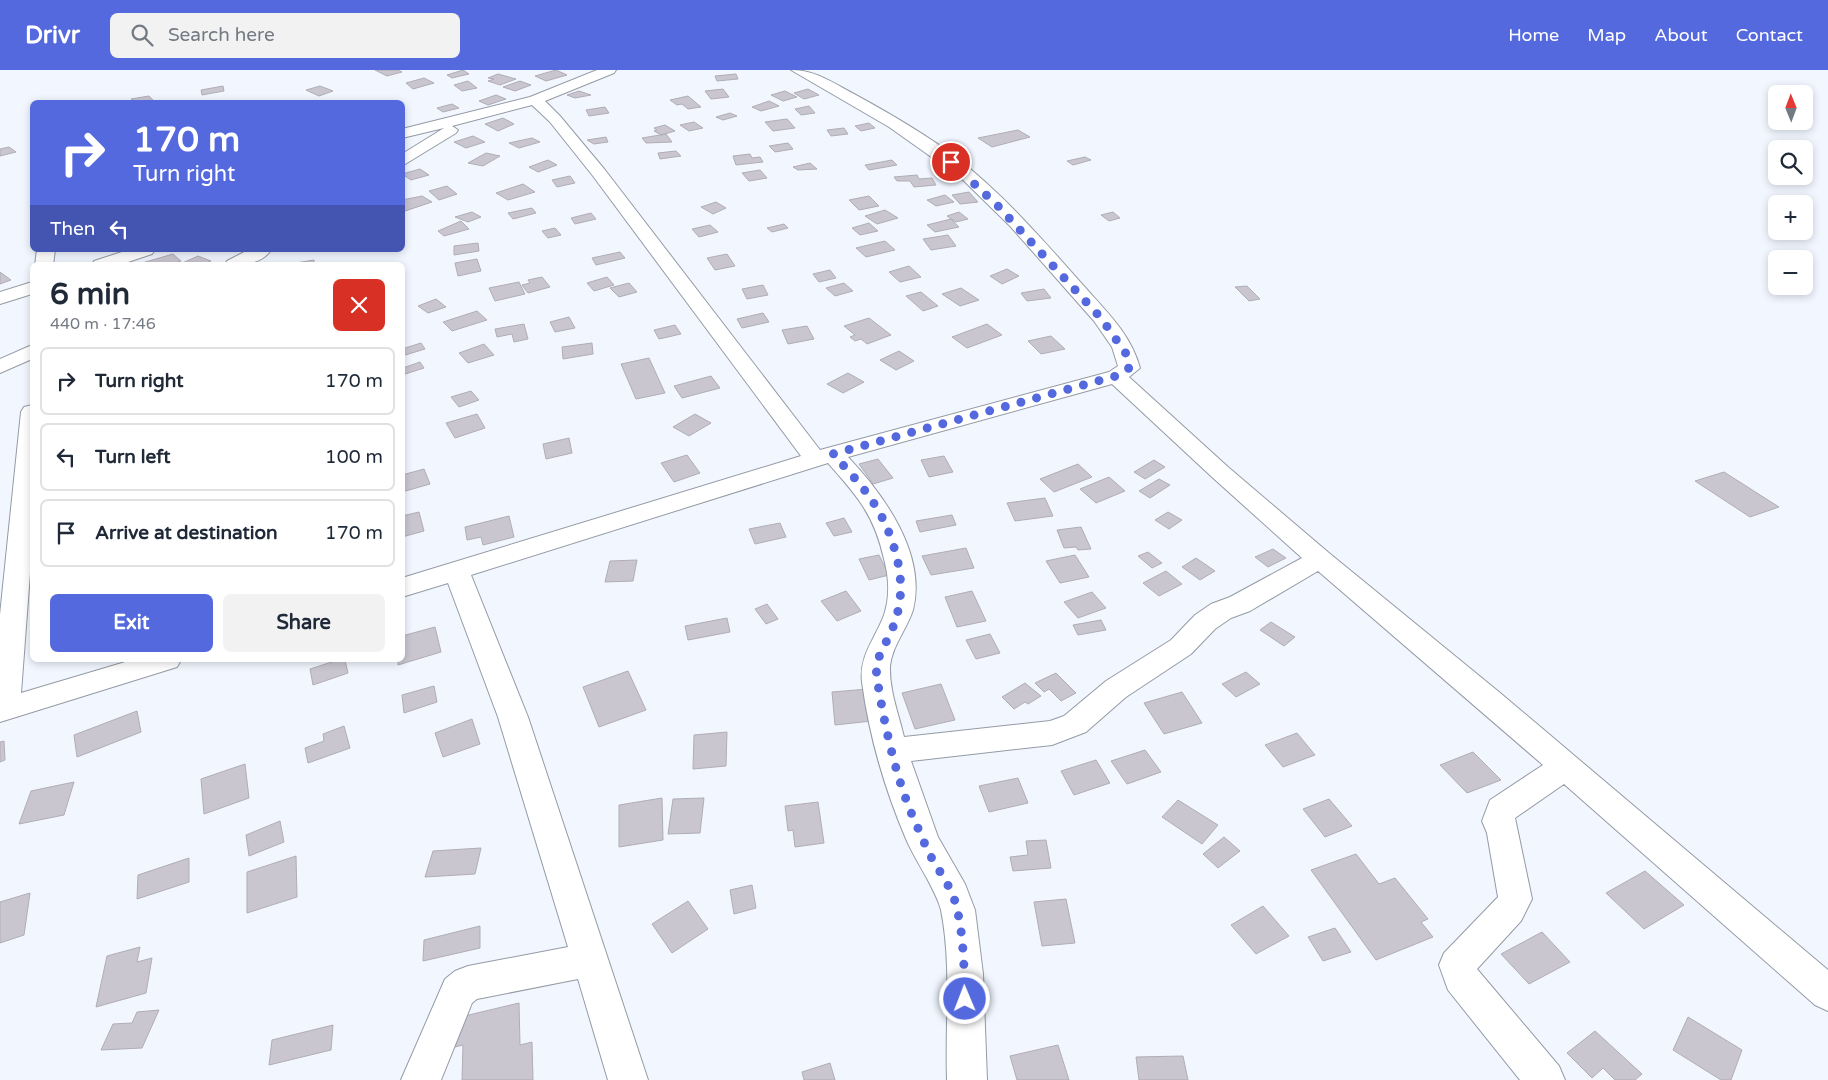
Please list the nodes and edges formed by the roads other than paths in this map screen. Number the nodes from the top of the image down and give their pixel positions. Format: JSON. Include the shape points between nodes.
{"nodes":[{"id":1,"x":609,"y":70,"type":"edge"},
{"id":2,"x":798,"y":70,"type":"edge"},
{"id":3,"x":535,"y":100,"type":"junction"},
{"id":4,"x":466,"y":120,"type":"junction"},
{"id":5,"x":405,"y":133,"type":"edge"},
{"id":6,"x":405,"y":159,"type":"edge"},
{"id":7,"x":140,"y":252,"type":"edge"},
{"id":8,"x":258,"y":252,"type":"edge"},
{"id":9,"x":110,"y":262,"type":"edge"},
{"id":10,"x":240,"y":262,"type":"edge"},
{"id":11,"x":30,"y":289,"type":"edge"},
{"id":12,"x":0,"y":298,"type":"edge"},
{"id":13,"x":30,"y":352,"type":"edge"},
{"id":14,"x":0,"y":367,"type":"edge"},
{"id":15,"x":1116,"y":376,"type":"junction"},
{"id":16,"x":30,"y":432,"type":"edge"},
{"id":17,"x":824,"y":457,"type":"junction"},
{"id":18,"x":1320,"y":559,"type":"junction"},
{"id":19,"x":457,"y":572,"type":"junction"},
{"id":20,"x":405,"y":587,"type":"edge"},
{"id":21,"x":160,"y":662,"type":"edge"},
{"id":22,"x":2,"y":710,"type":"edge"},
{"id":23,"x":892,"y":751,"type":"junction"},
{"id":24,"x":1566,"y":766,"type":"junction"},
{"id":25,"x":589,"y":960,"type":"junction"},
{"id":26,"x":1828,"y":993,"type":"edge"},
{"id":27,"x":422,"y":1080,"type":"edge"},
{"id":28,"x":628,"y":1080,"type":"edge"},
{"id":29,"x":967,"y":1080,"type":"edge"},
{"id":30,"x":1545,"y":1080,"type":"edge"}],
"edges":[{"from":1,"to":3,"type":"street"},
{"from":2,"to":15,"type":"street","via":[[879,114],[922,142],[977,185],[1062,272],[1101,318],[1127,355],[1129,368]]},
{"from":3,"to":4,"type":"street"},
{"from":3,"to":17,"type":"street","via":[[555,119]]},
{"from":4,"to":5,"type":"street"},
{"from":4,"to":6,"type":"street"},
{"from":7,"to":9,"type":"street"},
{"from":8,"to":10,"type":"street"},
{"from":11,"to":12,"type":"street"},
{"from":13,"to":14,"type":"street"},
{"from":15,"to":17,"type":"street"},
{"from":15,"to":18,"type":"street"},
{"from":16,"to":22,"type":"street"},
{"from":17,"to":19,"type":"street"},
{"from":17,"to":23,"type":"street","via":[[874,500],[893,545],[900,575],[898,616],[877,665]]},
{"from":18,"to":23,"type":"street","via":[[1221,611],[1205,622],[1181,647],[1124,683],[1087,715],[1064,729]]},
{"from":18,"to":24,"type":"street"},
{"from":19,"to":20,"type":"street"},
{"from":19,"to":25,"type":"street","via":[[512,718]]},
{"from":21,"to":22,"type":"street"},
{"from":23,"to":29,"type":"street","via":[[912,814],[958,909],[964,960]]},
{"from":24,"to":26,"type":"street"},
{"from":24,"to":30,"type":"street","via":[[1501,810],[1498,821],[1515,899],[1509,910],[1457,965],[1461,978]]},
{"from":25,"to":27,"type":"street","via":[[463,986],[458,991]]},
{"from":25,"to":28,"type":"street"}]}
